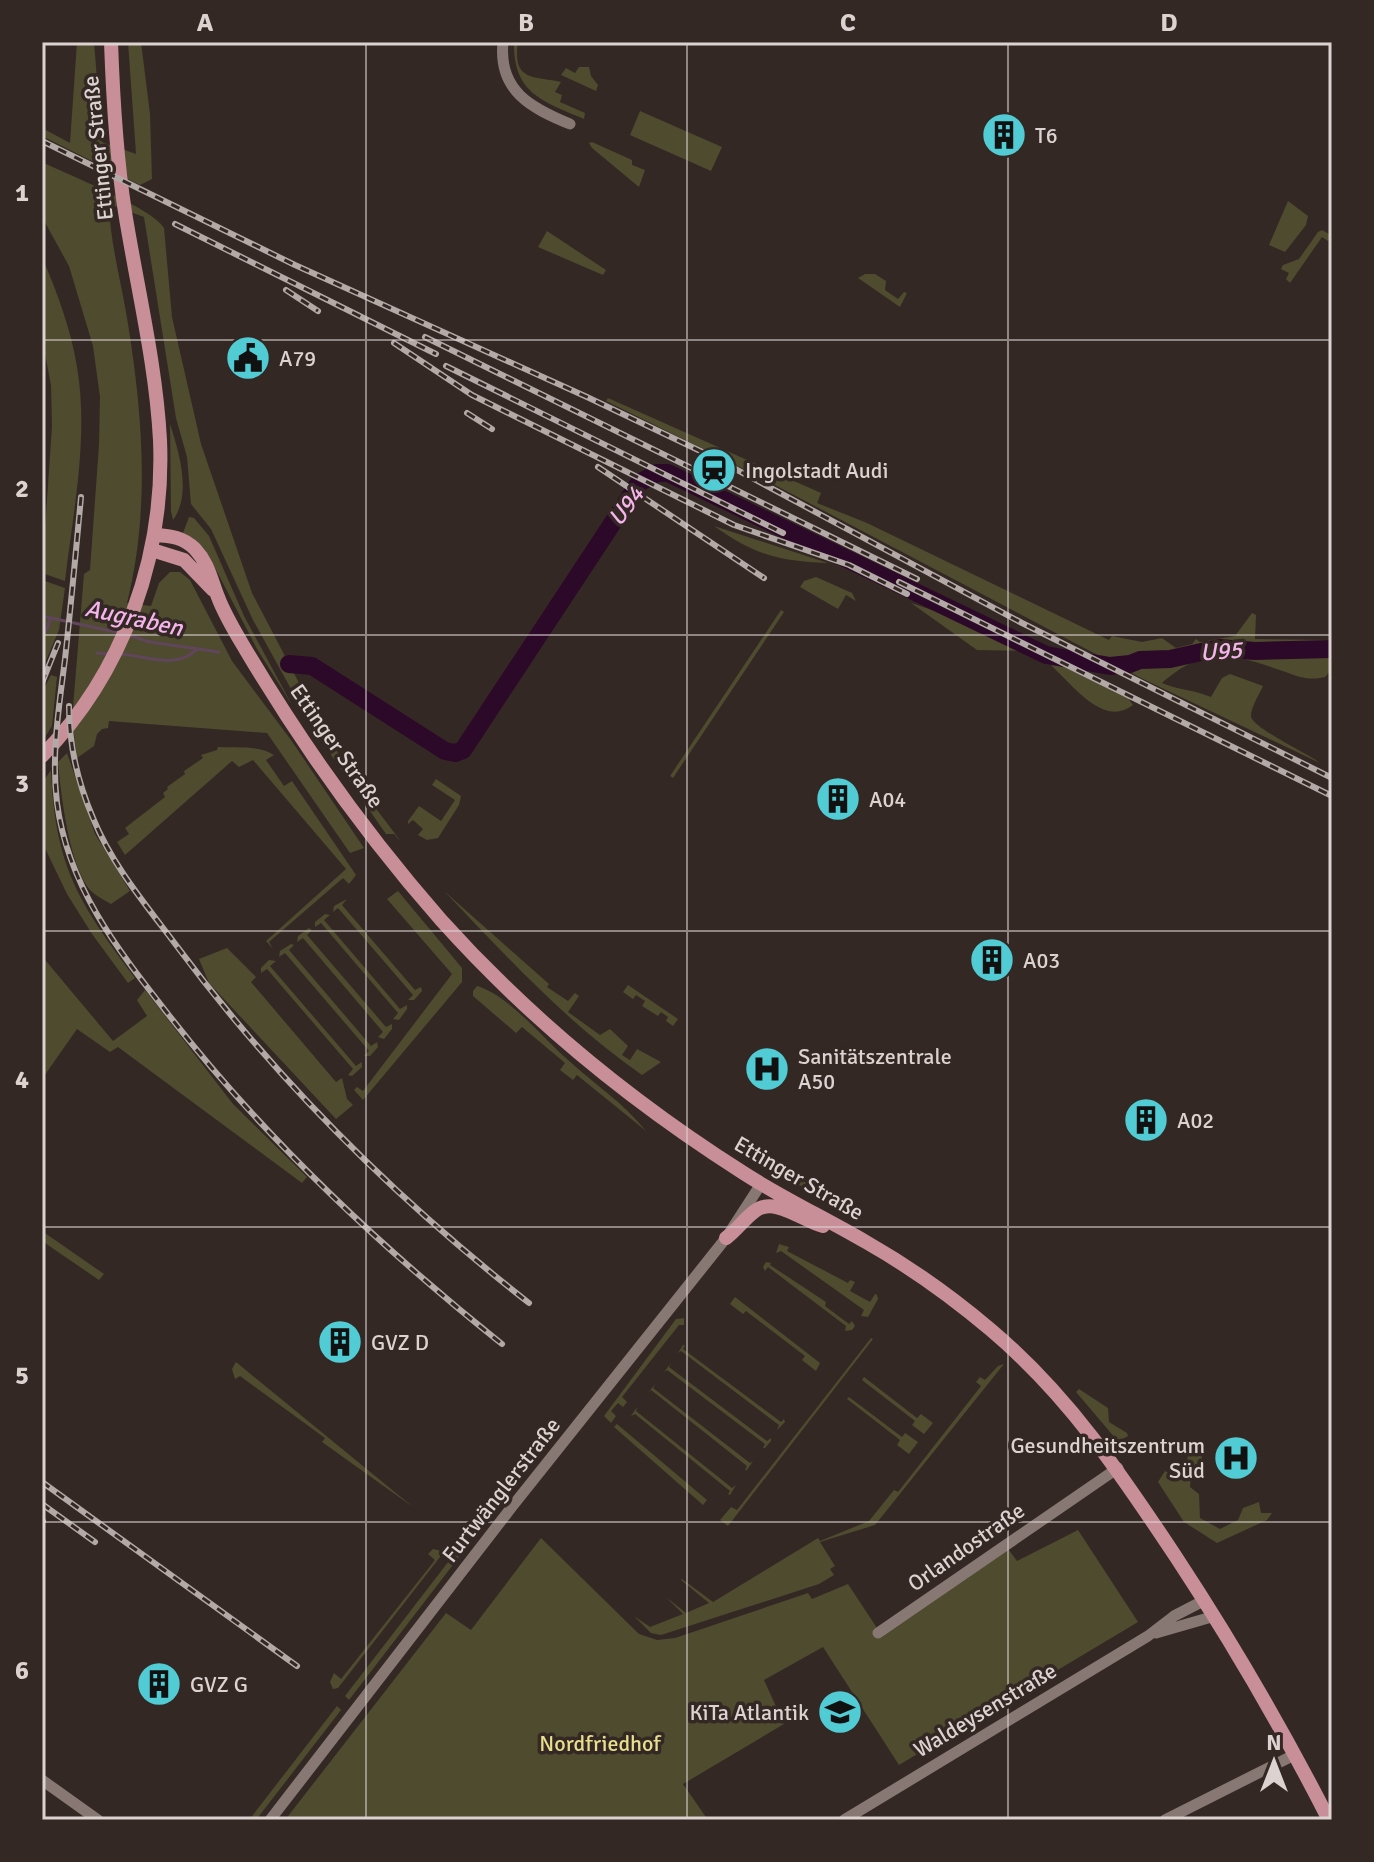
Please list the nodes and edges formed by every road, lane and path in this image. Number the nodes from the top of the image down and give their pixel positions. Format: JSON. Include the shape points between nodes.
{"nodes":[{"id":1,"x":111,"y":42,"type":"edge"},
{"id":2,"x":503,"y":42,"type":"edge"},
{"id":3,"x":570,"y":124,"type":"dead end"},
{"id":4,"x":155,"y":535,"type":"junction"},
{"id":5,"x":152,"y":550,"type":"junction"},
{"id":6,"x":217,"y":594,"type":"junction"},
{"id":7,"x":42,"y":756,"type":"edge"},
{"id":8,"x":761,"y":1184,"type":"junction"},
{"id":9,"x":843,"y":1230,"type":"junction"},
{"id":10,"x":726,"y":1238,"type":"junction"},
{"id":11,"x":1118,"y":1468,"type":"junction"},
{"id":12,"x":1205,"y":1600,"type":"junction"},
{"id":13,"x":1215,"y":1616,"type":"junction"},
{"id":14,"x":878,"y":1633,"type":"dead end"},
{"id":15,"x":1148,"y":1636,"type":"junction"},
{"id":16,"x":1294,"y":1755,"type":"junction"},
{"id":17,"x":42,"y":1780,"type":"edge"},
{"id":18,"x":98,"y":1820,"type":"edge"},
{"id":19,"x":270,"y":1820,"type":"edge"},
{"id":20,"x":844,"y":1820,"type":"edge"},
{"id":21,"x":1165,"y":1820,"type":"edge"},
{"id":22,"x":1329,"y":1820,"type":"edge"}],
"edges":[{"from":1,"to":4,"type":"main road","name":"Ettinger Straße","via":[[116,148],[157,406],[160,475]]},
{"from":2,"to":3,"type":"street","via":[[503,67],[517,94]]},
{"from":4,"to":5,"type":"main road","name":"Ettinger Straße"},
{"from":4,"to":6,"type":"main road","name":"Ettinger Straße","via":[[176,536],[191,545],[210,570]]},
{"from":5,"to":6,"type":"main road","name":"Ettinger Straße","via":[[184,560]]},
{"from":5,"to":7,"type":"main road","via":[[108,669]]},
{"from":6,"to":8,"type":"main road","name":"Ettinger Straße","via":[[274,696],[346,801],[459,940],[598,1068]]},
{"from":8,"to":9,"type":"main road","name":"Ettinger Straße"},
{"from":8,"to":10,"type":"street","name":"Furtwänglerstraße"},
{"from":9,"to":10,"type":"main road","via":[[769,1206],[758,1208]]},
{"from":9,"to":11,"type":"main road","name":"Ettinger Straße","via":[[906,1267],[991,1330],[1050,1387]]},
{"from":10,"to":19,"type":"street","name":"Furtwänglerstraße"},
{"from":11,"to":12,"type":"main road","name":"Ettinger Straße"},
{"from":11,"to":14,"type":"street","name":"Orlandostraße"},
{"from":12,"to":13,"type":"main road","name":"Ettinger Straße"},
{"from":12,"to":15,"type":"street","name":"Waldeysenstraße"},
{"from":13,"to":15,"type":"street","name":"Waldeysenstraße"},
{"from":13,"to":16,"type":"main road","name":"Ettinger Straße"},
{"from":15,"to":20,"type":"street","name":"Waldeysenstraße"},
{"from":16,"to":21,"type":"street"},
{"from":16,"to":22,"type":"main road","name":"Ettinger Straße"},
{"from":17,"to":18,"type":"street"}]}
